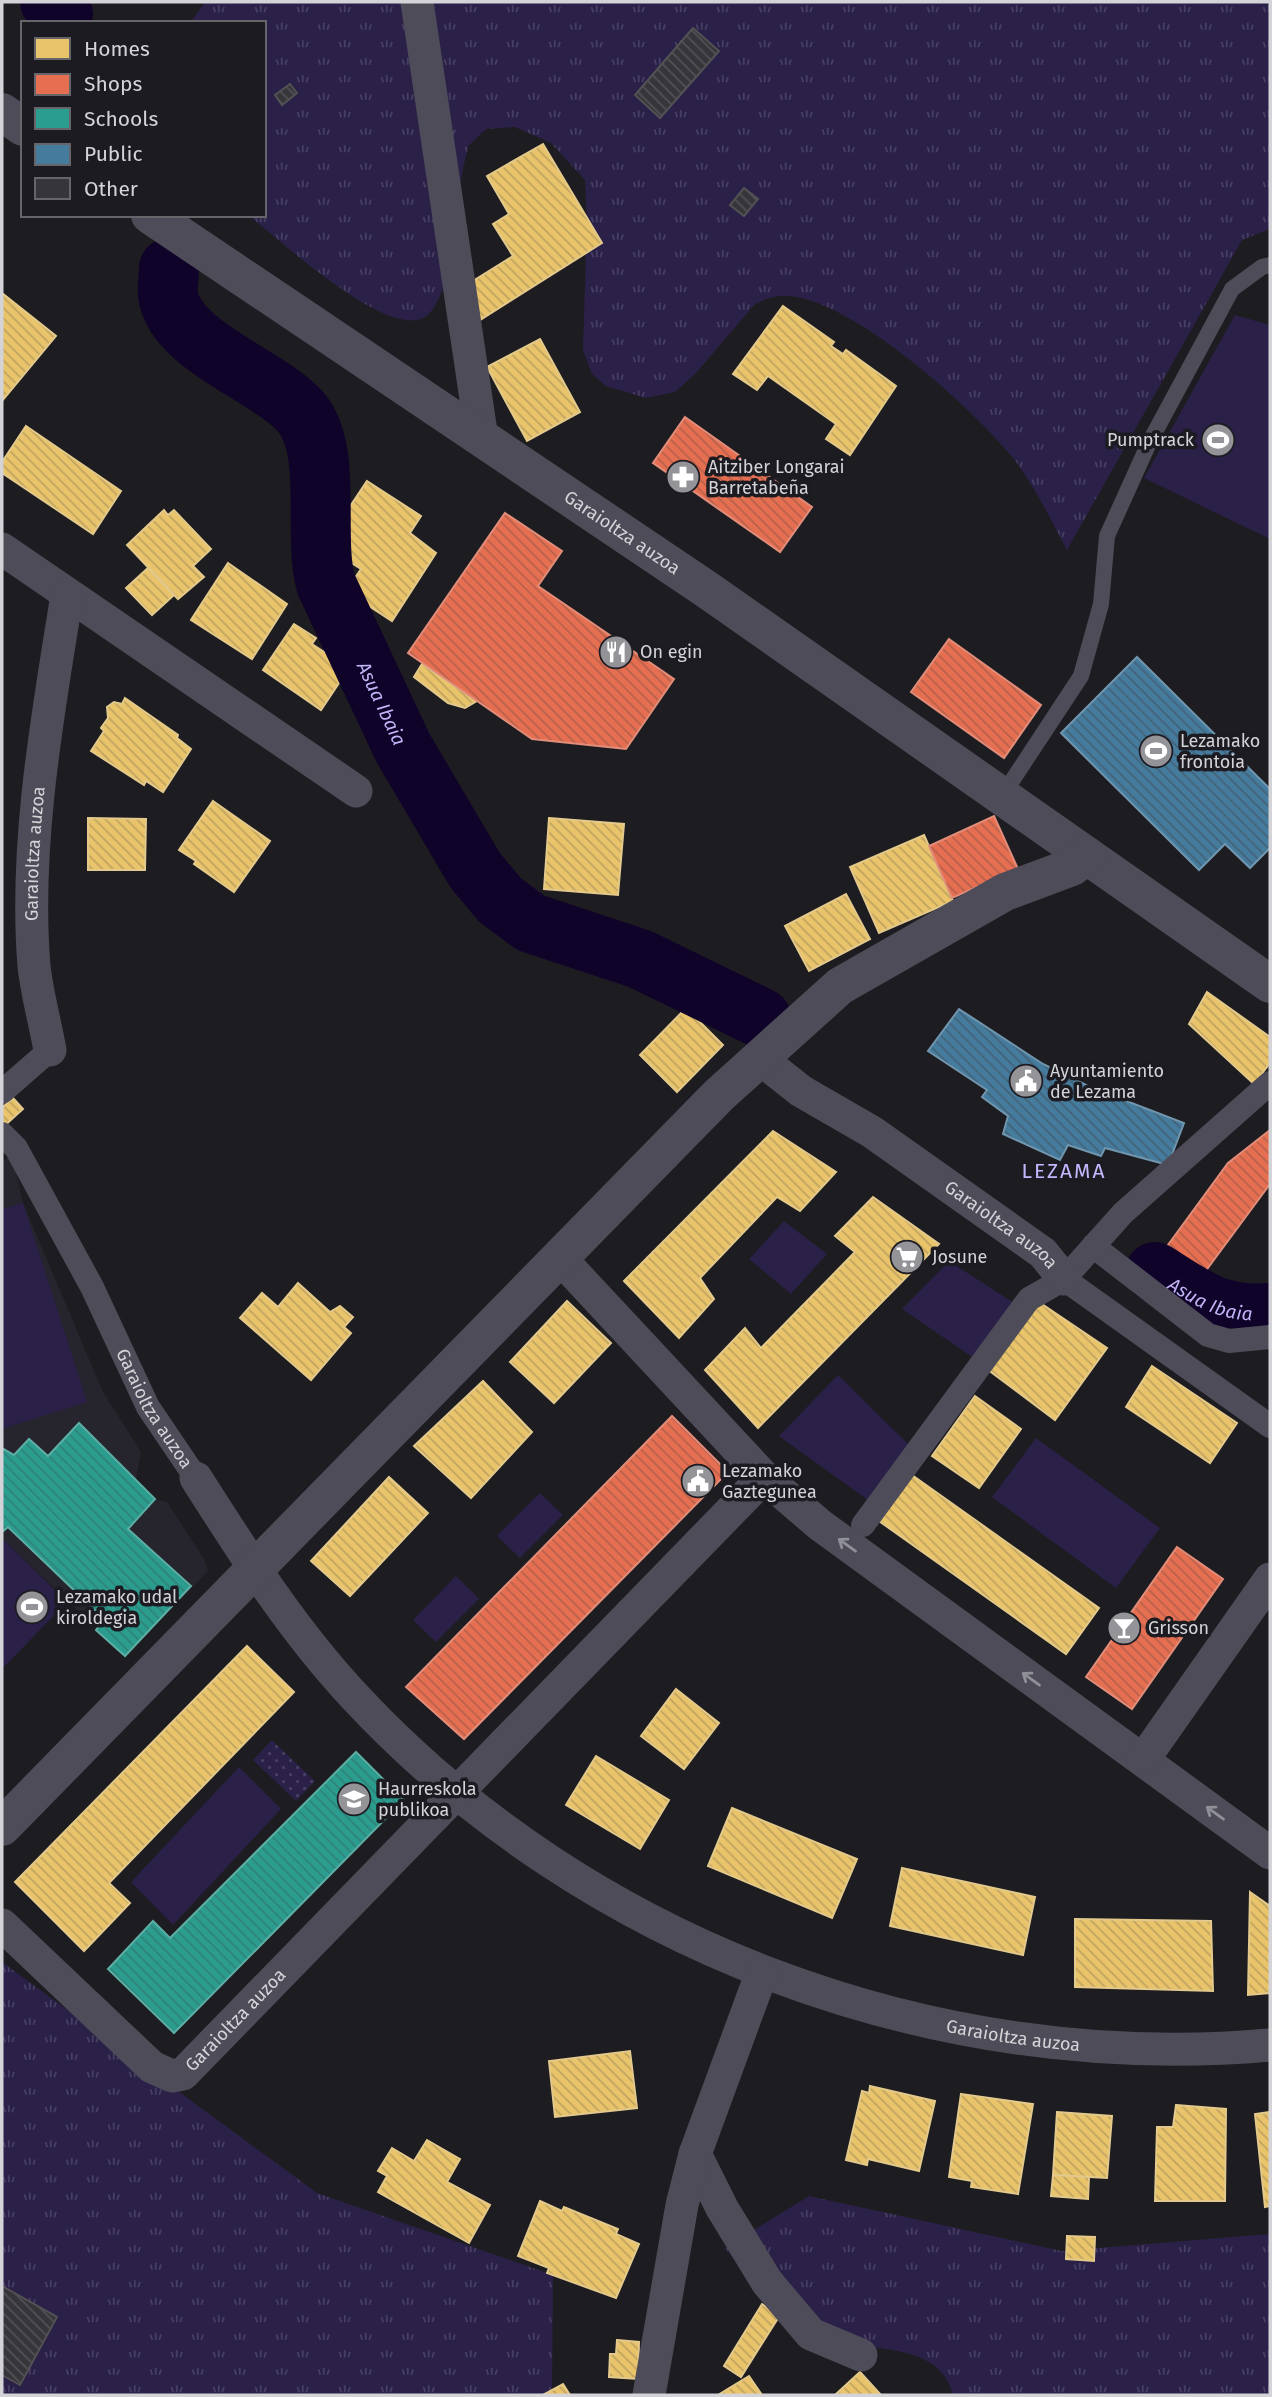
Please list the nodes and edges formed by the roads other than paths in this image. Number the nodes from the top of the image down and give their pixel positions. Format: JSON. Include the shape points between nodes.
{"nodes":[{"id":1,"x":417,"y":2,"type":"edge"},
{"id":2,"x":2,"y":112,"type":"edge"},
{"id":3,"x":21,"y":126,"type":"edge"},
{"id":4,"x":153,"y":217,"type":"edge"},
{"id":5,"x":1270,"y":265,"type":"edge"},
{"id":6,"x":482,"y":439,"type":"junction"},
{"id":7,"x":2,"y":549,"type":"edge"},
{"id":8,"x":67,"y":595,"type":"junction"},
{"id":9,"x":356,"y":791,"type":"dead end"},
{"id":10,"x":1002,"y":796,"type":"junction"},
{"id":11,"x":1087,"y":856,"type":"junction"},
{"id":12,"x":1270,"y":984,"type":"edge"},
{"id":13,"x":50,"y":1050,"type":"joint"},
{"id":14,"x":758,"y":1057,"type":"junction"},
{"id":15,"x":1270,"y":1083,"type":"edge"},
{"id":16,"x":2,"y":1092,"type":"edge"},
{"id":17,"x":9,"y":1141,"type":"edge"},
{"id":18,"x":1093,"y":1246,"type":"junction"},
{"id":19,"x":561,"y":1258,"type":"junction"},
{"id":20,"x":1064,"y":1279,"type":"junction"},
{"id":21,"x":1270,"y":1337,"type":"edge"},
{"id":22,"x":1270,"y":1426,"type":"edge"},
{"id":23,"x":764,"y":1477,"type":"junction"},
{"id":24,"x":196,"y":1478,"type":"joint"},
{"id":25,"x":863,"y":1525,"type":"dead end"},
{"id":26,"x":253,"y":1569,"type":"junction"},
{"id":27,"x":1270,"y":1579,"type":"edge"},
{"id":28,"x":1143,"y":1760,"type":"junction"},
{"id":29,"x":456,"y":1793,"type":"junction"},
{"id":30,"x":2,"y":1828,"type":"edge"},
{"id":31,"x":1270,"y":1853,"type":"edge"},
{"id":32,"x":2,"y":1924,"type":"edge"},
{"id":33,"x":762,"y":1972,"type":"junction"},
{"id":34,"x":1270,"y":2045,"type":"edge"},
{"id":35,"x":695,"y":2154,"type":"junction"},
{"id":36,"x":861,"y":2355,"type":"dead end"},
{"id":37,"x":649,"y":2395,"type":"edge"}],
"edges":[{"from":1,"to":6,"type":"street"},
{"from":2,"to":3,"type":"street"},
{"from":4,"to":6,"type":"street","name":"Garaioltza auzoa"},
{"from":5,"to":10,"type":"lane","via":[[1232,289],[1149,443],[1107,536],[1101,604],[1081,676]]},
{"from":6,"to":10,"type":"street","name":"Garaioltza auzoa"},
{"from":7,"to":8,"type":"street"},
{"from":8,"to":9,"type":"street"},
{"from":8,"to":13,"type":"street","name":"Garaioltza auzoa","via":[[50,694],[34,883],[34,967]]},
{"from":10,"to":11,"type":"street","name":"Garaioltza auzoa"},
{"from":11,"to":12,"type":"street","name":"Garaioltza auzoa"},
{"from":11,"to":14,"type":"street","via":[[1072,867],[1005,892],[840,986]]},
{"from":13,"to":16,"type":"street","name":"Garaioltza auzoa"},
{"from":14,"to":19,"type":"street"},
{"from":14,"to":20,"type":"street","name":"Garaioltza auzoa","via":[[801,1091],[872,1132],[1043,1253]]},
{"from":15,"to":18,"type":"street","via":[[1123,1213]]},
{"from":17,"to":24,"type":"street","name":"Garaioltza auzoa","via":[[92,1287],[148,1407]]},
{"from":18,"to":20,"type":"street"},
{"from":18,"to":21,"type":"street","via":[[1208,1335],[1229,1341]]},
{"from":19,"to":23,"type":"street"},
{"from":19,"to":26,"type":"street"},
{"from":20,"to":22,"type":"street","name":"Garaioltza auzoa"},
{"from":20,"to":25,"type":"street","via":[[1029,1299]]},
{"from":28,"to":23,"type":"street","one_way":true,"via":[[820,1525]]},
{"from":23,"to":29,"type":"street","name":"Garaioltza auzoa"},
{"from":24,"to":26,"type":"street","name":"Garaioltza auzoa"},
{"from":26,"to":29,"type":"street","name":"Garaioltza auzoa","via":[[354,1696]]},
{"from":26,"to":30,"type":"street"},
{"from":27,"to":28,"type":"street"},
{"from":31,"to":28,"type":"street","one_way":true},
{"from":29,"to":32,"type":"street","name":"Garaioltza auzoa","via":[[183,2074],[172,2077],[152,2067]]},
{"from":29,"to":33,"type":"street","name":"Garaioltza auzoa","via":[[539,1854],[665,1930]]},
{"from":33,"to":34,"type":"street","name":"Garaioltza auzoa","via":[[888,2012],[1000,2037],[1116,2048]]},
{"from":33,"to":35,"type":"street"},
{"from":35,"to":36,"type":"street","via":[[767,2282],[811,2334]]},
{"from":35,"to":37,"type":"street","via":[[679,2218]]}]}
